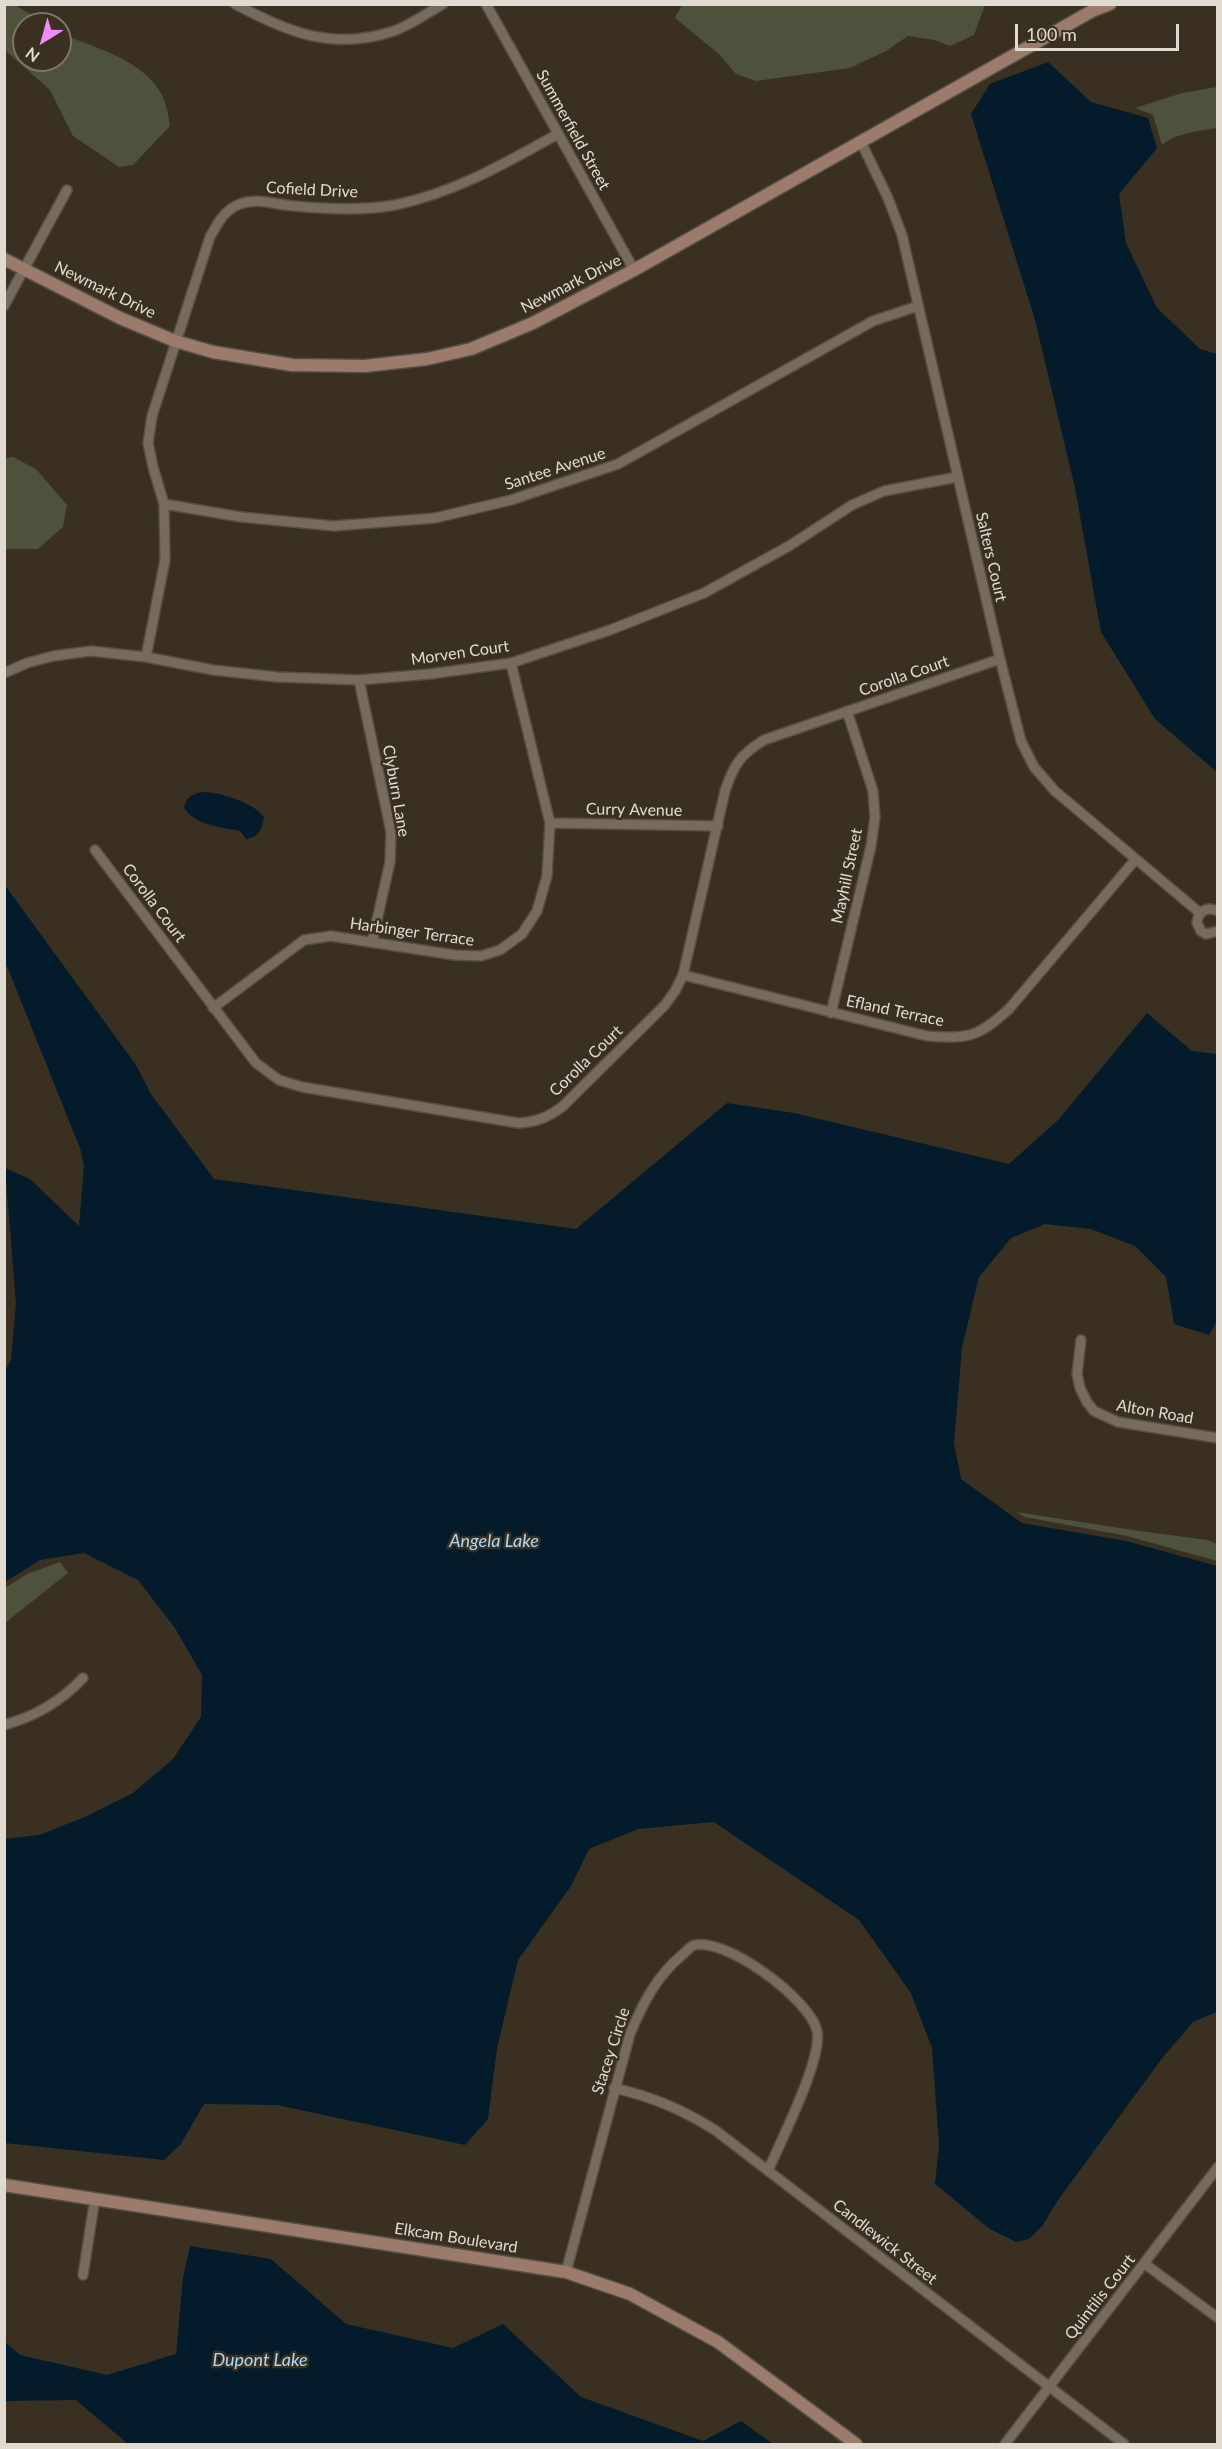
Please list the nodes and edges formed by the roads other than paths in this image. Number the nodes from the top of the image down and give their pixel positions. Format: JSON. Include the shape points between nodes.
{"nodes":[{"id":1,"x":235,"y":4,"type":"edge"},
{"id":2,"x":443,"y":4,"type":"edge"},
{"id":3,"x":486,"y":4,"type":"edge"},
{"id":4,"x":1110,"y":4,"type":"edge"},
{"id":5,"x":558,"y":134,"type":"junction"},
{"id":6,"x":861,"y":142,"type":"junction"},
{"id":7,"x":67,"y":190,"type":"dead end"},
{"id":8,"x":4,"y":259,"type":"edge"},
{"id":9,"x":26,"y":270,"type":"junction"},
{"id":10,"x":634,"y":270,"type":"junction"},
{"id":11,"x":4,"y":306,"type":"edge"},
{"id":12,"x":918,"y":306,"type":"junction"},
{"id":13,"x":175,"y":341,"type":"junction"},
{"id":14,"x":957,"y":477,"type":"junction"},
{"id":15,"x":164,"y":504,"type":"junction"},
{"id":16,"x":146,"y":657,"type":"junction"},
{"id":17,"x":1000,"y":659,"type":"junction"},
{"id":18,"x":511,"y":663,"type":"junction"},
{"id":19,"x":4,"y":673,"type":"edge"},
{"id":20,"x":359,"y":680,"type":"junction"},
{"id":21,"x":848,"y":711,"type":"junction"},
{"id":22,"x":550,"y":823,"type":"junction"},
{"id":23,"x":718,"y":826,"type":"junction"},
{"id":24,"x":95,"y":850,"type":"dead end"},
{"id":25,"x":1135,"y":860,"type":"junction"},
{"id":26,"x":1218,"y":911,"type":"edge"},
{"id":27,"x":1200,"y":913,"type":"junction"},
{"id":28,"x":1218,"y":931,"type":"edge"},
{"id":29,"x":372,"y":942,"type":"junction"},
{"id":30,"x":683,"y":975,"type":"junction"},
{"id":31,"x":213,"y":1008,"type":"junction"},
{"id":32,"x":831,"y":1013,"type":"junction"},
{"id":33,"x":1081,"y":1340,"type":"dead end"},
{"id":34,"x":1218,"y":1438,"type":"edge"},
{"id":35,"x":83,"y":1678,"type":"dead end"},
{"id":36,"x":4,"y":1725,"type":"edge"},
{"id":37,"x":614,"y":2088,"type":"junction"},
{"id":38,"x":1218,"y":2167,"type":"edge"},
{"id":39,"x":768,"y":2171,"type":"junction"},
{"id":40,"x":4,"y":2185,"type":"edge"},
{"id":41,"x":95,"y":2198,"type":"junction"},
{"id":42,"x":1145,"y":2264,"type":"junction"},
{"id":43,"x":566,"y":2272,"type":"junction"},
{"id":44,"x":84,"y":2275,"type":"dead end"},
{"id":45,"x":1218,"y":2318,"type":"edge"},
{"id":46,"x":1048,"y":2387,"type":"junction"},
{"id":47,"x":856,"y":2445,"type":"edge"},
{"id":48,"x":1005,"y":2445,"type":"edge"},
{"id":49,"x":1124,"y":2445,"type":"edge"}],
"edges":[{"from":1,"to":2,"type":"street","via":[[291,32],[322,39],[360,40],[396,30]]},
{"from":3,"to":5,"type":"street","name":"Summerfield Street"},
{"from":4,"to":6,"type":"street","name":"Newmark Drive"},
{"from":5,"to":10,"type":"street","name":"Summerfield Street"},
{"from":5,"to":13,"type":"street","name":"Cofield Drive","via":[[458,186],[394,205],[351,209],[260,201],[240,204],[222,215],[210,237]]},
{"from":6,"to":10,"type":"street","name":"Newmark Drive"},
{"from":6,"to":12,"type":"street","name":"Salters Court","via":[[902,235]]},
{"from":7,"to":9,"type":"street"},
{"from":8,"to":9,"type":"street","name":"Newmark Drive"},
{"from":9,"to":11,"type":"street"},
{"from":9,"to":13,"type":"street","name":"Newmark Drive"},
{"from":10,"to":13,"type":"street","name":"Newmark Drive","via":[[533,323],[471,349],[427,359],[365,366],[292,365],[213,352]]},
{"from":12,"to":14,"type":"street","name":"Salters Court"},
{"from":12,"to":15,"type":"street","name":"Santee Avenue","via":[[873,321],[618,464],[511,500],[435,518],[334,526],[241,517]]},
{"from":13,"to":15,"type":"street","name":"Cofield Drive","via":[[152,416],[148,443]]},
{"from":14,"to":17,"type":"street","name":"Salters Court"},
{"from":14,"to":18,"type":"street","name":"Morven Court","via":[[884,491],[704,593]]},
{"from":15,"to":16,"type":"street","name":"Cofield Drive","via":[[165,560]]},
{"from":16,"to":19,"type":"street","name":"Morven Court","via":[[91,651],[54,656]]},
{"from":16,"to":20,"type":"street","name":"Morven Court","via":[[277,677]]},
{"from":17,"to":21,"type":"street","name":"Corolla Court"},
{"from":17,"to":25,"type":"street","name":"Salters Court","via":[[1021,741],[1034,767],[1054,791]]},
{"from":18,"to":20,"type":"street","name":"Morven Court"},
{"from":18,"to":22,"type":"street","name":"Harbinger Terrace"},
{"from":20,"to":29,"type":"street","name":"Clyburn Lane","via":[[391,832],[390,862]]},
{"from":21,"to":23,"type":"street","name":"Corolla Court","via":[[765,740],[745,752],[732,768]]},
{"from":21,"to":32,"type":"street","name":"Mayhill Street","via":[[873,791],[875,817]]},
{"from":22,"to":23,"type":"street","name":"Curry Avenue"},
{"from":22,"to":29,"type":"street","name":"Harbinger Terrace","via":[[547,876],[537,911],[522,934],[500,950],[481,956],[454,955]]},
{"from":23,"to":30,"type":"street","name":"Corolla Court"},
{"from":24,"to":31,"type":"street","name":"Corolla Court"},
{"from":25,"to":27,"type":"street","name":"Salters Court"},
{"from":25,"to":32,"type":"street","name":"Efland Terrace","via":[[1009,1009],[986,1030],[960,1038],[927,1036]]},
{"from":26,"to":27,"type":"street","via":[[1208,909]]},
{"from":27,"to":28,"type":"street","name":"Salters Court","via":[[1197,922],[1201,931]]},
{"from":29,"to":31,"type":"street","name":"Harbinger Terrace","via":[[331,936],[304,940]]},
{"from":30,"to":31,"type":"street","name":"Corolla Court","via":[[665,1005],[562,1107],[545,1119],[518,1123],[279,1080],[256,1063]]},
{"from":30,"to":32,"type":"street","name":"Efland Terrace"},
{"from":33,"to":34,"type":"street","name":"Alton Road","via":[[1077,1374],[1094,1412],[1108,1420]]},
{"from":35,"to":36,"type":"street","via":[[66,1696],[39,1713]]},
{"from":37,"to":39,"type":"street","name":"Candlewick Street","via":[[651,2097],[686,2112]]},
{"from":37,"to":39,"type":"street","name":"Stacey Circle","via":[[643,2003],[662,1974],[692,1946],[712,1945],[738,1955],[795,1997],[818,2031],[815,2059]]},
{"from":37,"to":43,"type":"street","name":"Stacey Circle"},
{"from":38,"to":42,"type":"street","name":"Quintilis Court"},
{"from":39,"to":46,"type":"street","name":"Candlewick Street"},
{"from":40,"to":41,"type":"street","name":"Elkcam Boulevard"},
{"from":41,"to":43,"type":"street","name":"Elkcam Boulevard"},
{"from":41,"to":44,"type":"street"},
{"from":42,"to":45,"type":"street"},
{"from":42,"to":46,"type":"street","name":"Quintilis Court"},
{"from":43,"to":47,"type":"street","name":"Elkcam Boulevard","via":[[630,2294],[718,2342]]},
{"from":46,"to":48,"type":"street","name":"Quintilis Court"},
{"from":46,"to":49,"type":"street","name":"Candlewick Street"}]}
